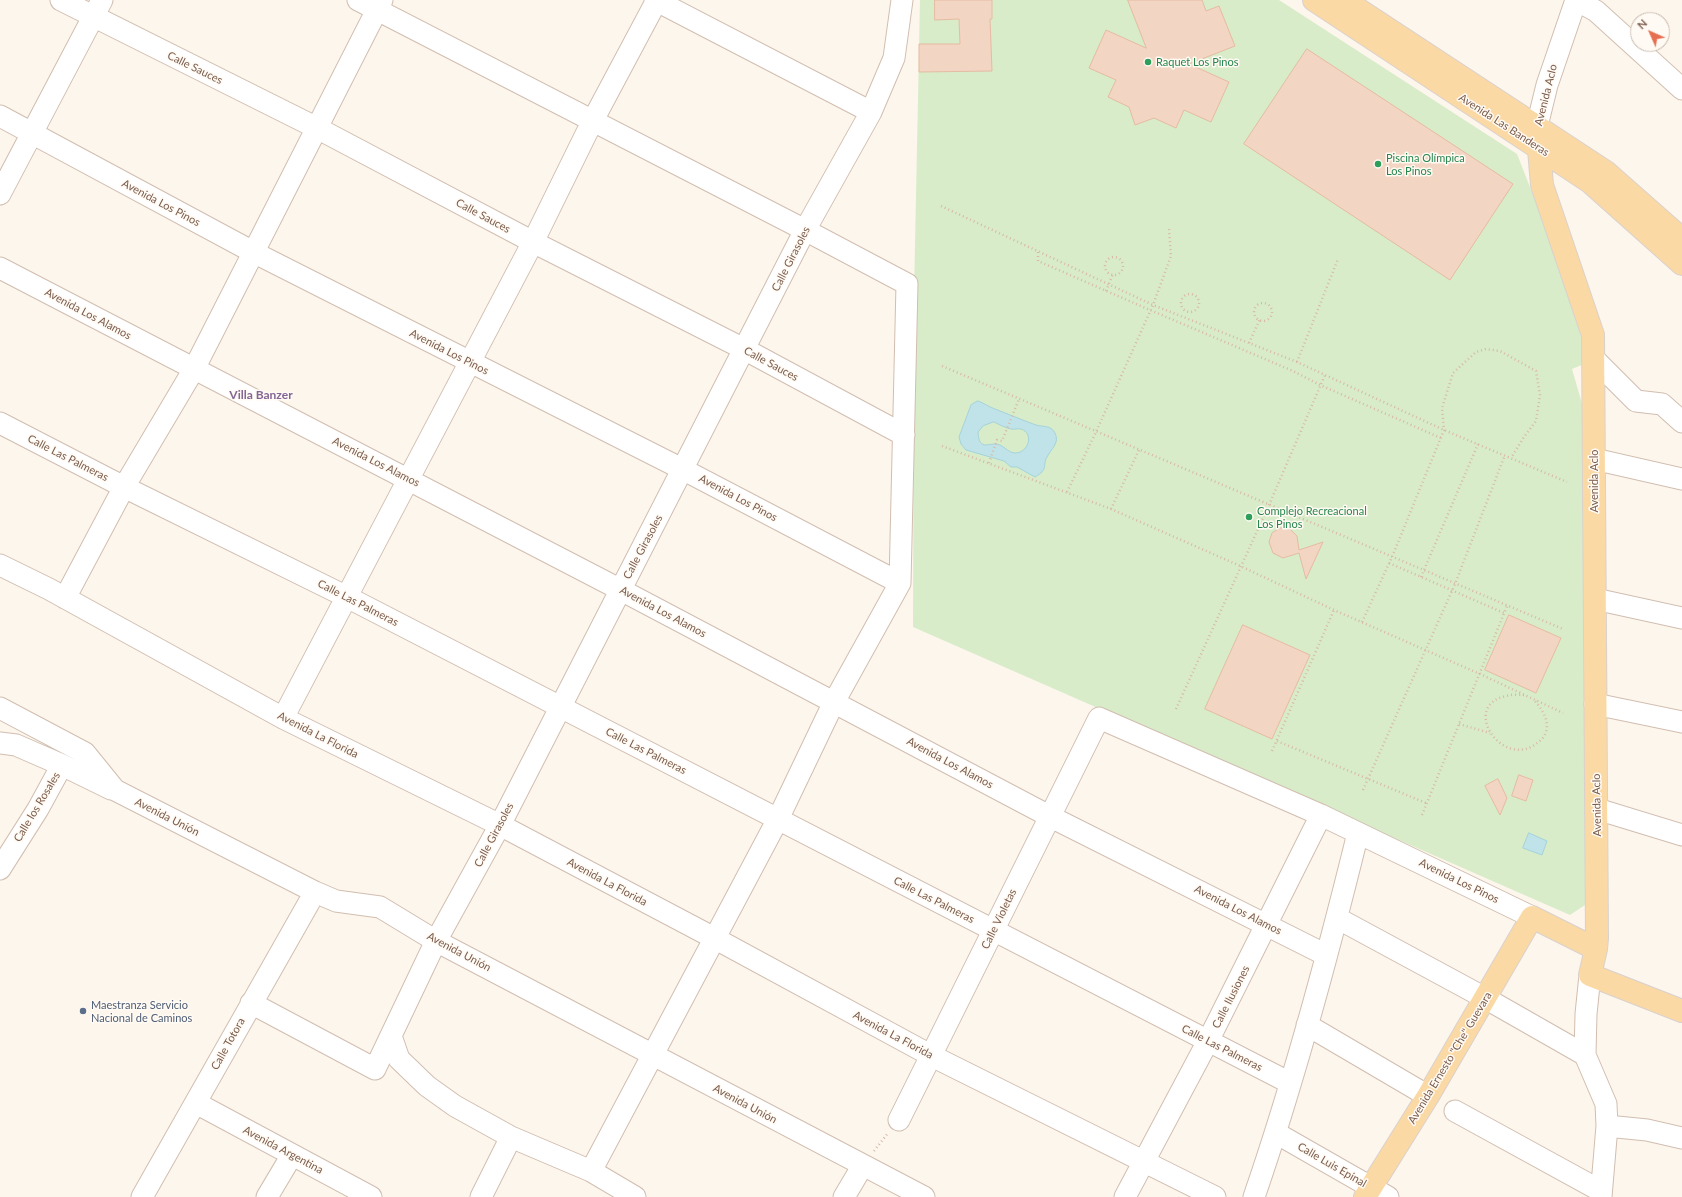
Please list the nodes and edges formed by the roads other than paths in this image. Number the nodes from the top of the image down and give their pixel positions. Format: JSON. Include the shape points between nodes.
{"nodes":[{"id":1,"x":61,"y":0,"type":"edge"},
{"id":2,"x":358,"y":0,"type":"edge"},
{"id":3,"x":656,"y":0,"type":"edge"},
{"id":4,"x":902,"y":0,"type":"edge"},
{"id":5,"x":1314,"y":0,"type":"edge"},
{"id":6,"x":1344,"y":0,"type":"edge"},
{"id":7,"x":1576,"y":0,"type":"edge"},
{"id":8,"x":380,"y":5,"type":"edge"},
{"id":9,"x":98,"y":9,"type":"edge"},
{"id":10,"x":1679,"y":81,"type":"edge"},
{"id":11,"x":871,"y":112,"type":"junction"},
{"id":12,"x":0,"y":116,"type":"edge"},
{"id":13,"x":592,"y":122,"type":"junction"},
{"id":14,"x":1537,"y":126,"type":"junction"},
{"id":15,"x":317,"y":128,"type":"junction"},
{"id":16,"x":32,"y":133,"type":"junction"},
{"id":17,"x":1538,"y":148,"type":"junction"},
{"id":18,"x":0,"y":194,"type":"edge"},
{"id":19,"x":805,"y":230,"type":"junction"},
{"id":20,"x":1682,"y":240,"type":"edge"},
{"id":21,"x":533,"y":242,"type":"junction"},
{"id":22,"x":253,"y":252,"type":"junction"},
{"id":23,"x":1682,"y":264,"type":"edge"},
{"id":24,"x":0,"y":268,"type":"edge"},
{"id":25,"x":744,"y":349,"type":"junction"},
{"id":26,"x":1593,"y":358,"type":"junction"},
{"id":27,"x":470,"y":362,"type":"junction"},
{"id":28,"x":194,"y":369,"type":"junction"},
{"id":29,"x":1682,"y":422,"type":"edge"},
{"id":30,"x":0,"y":423,"type":"edge"},
{"id":31,"x":904,"y":435,"type":"junction"},
{"id":32,"x":1594,"y":459,"type":"junction"},
{"id":33,"x":684,"y":470,"type":"junction"},
{"id":34,"x":408,"y":479,"type":"junction"},
{"id":35,"x":1682,"y":479,"type":"edge"},
{"id":36,"x":124,"y":487,"type":"junction"},
{"id":37,"x":0,"y":565,"type":"edge"},
{"id":38,"x":900,"y":583,"type":"junction"},
{"id":39,"x":621,"y":590,"type":"junction"},
{"id":40,"x":347,"y":597,"type":"junction"},
{"id":41,"x":65,"y":598,"type":"junction"},
{"id":42,"x":1595,"y":598,"type":"junction"},
{"id":43,"x":1682,"y":618,"type":"edge"},
{"id":44,"x":834,"y":702,"type":"junction"},
{"id":45,"x":1594,"y":704,"type":"junction"},
{"id":46,"x":561,"y":707,"type":"junction"},
{"id":47,"x":0,"y":708,"type":"edge"},
{"id":48,"x":283,"y":718,"type":"junction"},
{"id":49,"x":1099,"y":718,"type":"joint"},
{"id":50,"x":1682,"y":722,"type":"edge"},
{"id":51,"x":0,"y":743,"type":"edge"},
{"id":52,"x":62,"y":765,"type":"junction"},
{"id":53,"x":110,"y":788,"type":"junction"},
{"id":54,"x":1597,"y":809,"type":"junction"},
{"id":55,"x":1321,"y":815,"type":"junction"},
{"id":56,"x":1049,"y":816,"type":"junction"},
{"id":57,"x":778,"y":819,"type":"junction"},
{"id":58,"x":500,"y":825,"type":"junction"},
{"id":59,"x":1358,"y":833,"type":"junction"},
{"id":60,"x":1682,"y":835,"type":"edge"},
{"id":61,"x":6,"y":850,"type":"edge"},
{"id":62,"x":0,"y":869,"type":"edge"},
{"id":63,"x":315,"y":892,"type":"junction"},
{"id":64,"x":1532,"y":917,"type":"junction"},
{"id":65,"x":1337,"y":918,"type":"junction"},
{"id":66,"x":1268,"y":925,"type":"junction"},
{"id":67,"x":993,"y":930,"type":"junction"},
{"id":68,"x":716,"y":939,"type":"junction"},
{"id":69,"x":436,"y":940,"type":"junction"},
{"id":70,"x":1597,"y":944,"type":"junction"},
{"id":71,"x":1326,"y":955,"type":"junction"},
{"id":72,"x":1590,"y":975,"type":"junction"},
{"id":73,"x":1485,"y":998,"type":"junction"},
{"id":74,"x":251,"y":1003,"type":"junction"},
{"id":75,"x":1682,"y":1011,"type":"edge"},
{"id":76,"x":1307,"y":1025,"type":"junction"},
{"id":77,"x":391,"y":1036,"type":"junction"},
{"id":78,"x":1208,"y":1042,"type":"junction"},
{"id":79,"x":652,"y":1055,"type":"junction"},
{"id":80,"x":1585,"y":1055,"type":"junction"},
{"id":81,"x":932,"y":1056,"type":"junction"},
{"id":82,"x":1290,"y":1084,"type":"junction"},
{"id":83,"x":1428,"y":1096,"type":"junction"},
{"id":84,"x":196,"y":1103,"type":"junction"},
{"id":85,"x":1455,"y":1111,"type":"dead end"},
{"id":86,"x":899,"y":1120,"type":"road end"},
{"id":87,"x":1607,"y":1126,"type":"junction"},
{"id":88,"x":1276,"y":1133,"type":"junction"},
{"id":89,"x":511,"y":1137,"type":"junction"},
{"id":90,"x":1682,"y":1138,"type":"edge"},
{"id":91,"x":292,"y":1155,"type":"junction"},
{"id":92,"x":1144,"y":1161,"type":"junction"},
{"id":93,"x":864,"y":1165,"type":"junction"},
{"id":94,"x":591,"y":1171,"type":"junction"},
{"id":95,"x":1374,"y":1194,"type":"edge"},
{"id":96,"x":1601,"y":1194,"type":"edge"},
{"id":97,"x":364,"y":1196,"type":"edge"},
{"id":98,"x":142,"y":1197,"type":"edge"},
{"id":99,"x":267,"y":1197,"type":"edge"},
{"id":100,"x":481,"y":1197,"type":"edge"},
{"id":101,"x":635,"y":1197,"type":"edge"},
{"id":102,"x":844,"y":1197,"type":"edge"},
{"id":103,"x":924,"y":1197,"type":"edge"},
{"id":104,"x":1125,"y":1197,"type":"edge"},
{"id":105,"x":1215,"y":1197,"type":"edge"},
{"id":106,"x":1254,"y":1197,"type":"edge"}],
"edges":[{"from":1,"to":9,"type":"street","name":"Calle Sauces"},
{"from":2,"to":8,"type":"street"},
{"from":3,"to":11,"type":"street"},
{"from":3,"to":13,"type":"street"},
{"from":4,"to":11,"type":"street","name":"Calle Girasoles","via":[[894,58]]},
{"from":5,"to":17,"type":"main road","name":"Avenida Las Banderas"},
{"from":6,"to":14,"type":"main road","name":"Avenida Las Banderas"},
{"from":7,"to":10,"type":"street","via":[[1596,11]]},
{"from":7,"to":14,"type":"street","name":"Avenida Aclo","via":[[1547,84]]},
{"from":8,"to":13,"type":"street"},
{"from":8,"to":15,"type":"street"},
{"from":9,"to":15,"type":"street","name":"Calle Sauces"},
{"from":9,"to":16,"type":"street"},
{"from":11,"to":19,"type":"street","name":"Calle Girasoles"},
{"from":12,"to":16,"type":"street","name":"Avenida Los Pinos"},
{"from":13,"to":19,"type":"street"},
{"from":13,"to":21,"type":"street"},
{"from":14,"to":17,"type":"main road","name":"Avenida Aclo"},
{"from":14,"to":20,"type":"main road","name":"Avenida Las Banderas","via":[[1606,172]]},
{"from":15,"to":21,"type":"street","name":"Calle Sauces"},
{"from":15,"to":22,"type":"street"},
{"from":16,"to":18,"type":"street"},
{"from":16,"to":22,"type":"street","name":"Avenida Los Pinos"},
{"from":17,"to":23,"type":"main road","name":"Avenida Las Banderas","via":[[1590,182]]},
{"from":17,"to":26,"type":"main road","name":"Avenida Aclo","via":[[1542,185],[1593,335]]},
{"from":19,"to":25,"type":"street","name":"Calle Girasoles"},
{"from":19,"to":31,"type":"street","via":[[907,284]]},
{"from":21,"to":25,"type":"street","name":"Calle Sauces"},
{"from":21,"to":27,"type":"street"},
{"from":22,"to":27,"type":"street","name":"Avenida Los Pinos"},
{"from":22,"to":28,"type":"street"},
{"from":24,"to":28,"type":"street","name":"Avenida Los Alamos"},
{"from":25,"to":31,"type":"street","name":"Calle Sauces"},
{"from":25,"to":33,"type":"street","name":"Calle Girasoles"},
{"from":26,"to":29,"type":"street","via":[[1636,401],[1662,404]]},
{"from":26,"to":32,"type":"main road","name":"Avenida Aclo"},
{"from":27,"to":33,"type":"street","name":"Avenida Los Pinos"},
{"from":27,"to":34,"type":"street"},
{"from":28,"to":34,"type":"street","name":"Avenida Los Alamos"},
{"from":28,"to":36,"type":"street"},
{"from":30,"to":36,"type":"street","name":"Calle Las Palmeras"},
{"from":31,"to":38,"type":"street"},
{"from":32,"to":35,"type":"street"},
{"from":32,"to":42,"type":"main road","name":"Avenida Aclo"},
{"from":33,"to":38,"type":"street","name":"Avenida Los Pinos"},
{"from":33,"to":39,"type":"street","name":"Calle Girasoles"},
{"from":34,"to":39,"type":"street","name":"Avenida Los Alamos"},
{"from":34,"to":40,"type":"street"},
{"from":36,"to":40,"type":"street","name":"Calle Las Palmeras"},
{"from":36,"to":41,"type":"street"},
{"from":37,"to":41,"type":"street","name":"Avenida La Florida"},
{"from":38,"to":44,"type":"street"},
{"from":39,"to":44,"type":"street","name":"Avenida Los Alamos"},
{"from":39,"to":46,"type":"street","name":"Calle Girasoles"},
{"from":40,"to":46,"type":"street","name":"Calle Las Palmeras"},
{"from":40,"to":48,"type":"street"},
{"from":41,"to":48,"type":"street","name":"Avenida La Florida"},
{"from":42,"to":43,"type":"street"},
{"from":42,"to":45,"type":"main road","name":"Avenida Aclo"},
{"from":44,"to":56,"type":"street","name":"Avenida Los Alamos"},
{"from":44,"to":57,"type":"street"},
{"from":45,"to":50,"type":"street"},
{"from":45,"to":54,"type":"main road","name":"Avenida Aclo"},
{"from":46,"to":57,"type":"street","name":"Calle Las Palmeras"},
{"from":46,"to":58,"type":"street","name":"Calle Girasoles"},
{"from":47,"to":53,"type":"street","name":"Avenida Unión","via":[[85,753]]},
{"from":48,"to":58,"type":"street","name":"Avenida La Florida"},
{"from":49,"to":55,"type":"street","name":"Avenida Los Pinos"},
{"from":49,"to":56,"type":"street","name":"Calle Violetas"},
{"from":51,"to":52,"type":"street","via":[[16,745]]},
{"from":52,"to":53,"type":"street","name":"Calle los Rosales"},
{"from":52,"to":61,"type":"street","name":"Calle los Rosales","via":[[38,810]]},
{"from":53,"to":63,"type":"street","name":"Avenida Unión"},
{"from":54,"to":60,"type":"street"},
{"from":54,"to":70,"type":"main road","name":"Avenida Aclo"},
{"from":55,"to":59,"type":"street","name":"Avenida Los Pinos"},
{"from":55,"to":66,"type":"street","name":"Calle Ilusiones"},
{"from":56,"to":66,"type":"street","name":"Avenida Los Alamos"},
{"from":56,"to":67,"type":"street","name":"Calle Violetas"},
{"from":57,"to":67,"type":"street","name":"Calle Las Palmeras"},
{"from":57,"to":68,"type":"street"},
{"from":58,"to":68,"type":"street","name":"Avenida La Florida"},
{"from":58,"to":69,"type":"street","name":"Calle Girasoles"},
{"from":59,"to":64,"type":"street","name":"Avenida Los Pinos"},
{"from":59,"to":65,"type":"street"},
{"from":61,"to":62,"type":"street","name":"Calle los Rosales"},
{"from":63,"to":69,"type":"street","name":"Avenida Unión","via":[[336,901],[380,907]]},
{"from":63,"to":74,"type":"street","name":"Calle Totora"},
{"from":64,"to":70,"type":"main road","name":"Avenida Los Pinos"},
{"from":64,"to":73,"type":"main road","name":"Avenida Ernesto \"Che\" Guevara"},
{"from":65,"to":71,"type":"street"},
{"from":65,"to":73,"type":"street"},
{"from":66,"to":71,"type":"street","name":"Avenida Los Alamos"},
{"from":66,"to":78,"type":"street","name":"Calle Ilusiones"},
{"from":67,"to":78,"type":"street","name":"Calle Las Palmeras"},
{"from":67,"to":81,"type":"street","name":"Calle Violetas"},
{"from":68,"to":79,"type":"street"},
{"from":68,"to":81,"type":"street","name":"Avenida La Florida"},
{"from":69,"to":77,"type":"street","name":"Calle Girasoles"},
{"from":69,"to":79,"type":"street","name":"Avenida Unión"},
{"from":70,"to":72,"type":"main road","name":"Avenida Aclo"},
{"from":71,"to":76,"type":"street"},
{"from":72,"to":75,"type":"main road"},
{"from":72,"to":80,"type":"street"},
{"from":73,"to":80,"type":"street"},
{"from":73,"to":83,"type":"main road","name":"Avenida Ernesto \"Che\" Guevara"},
{"from":74,"to":77,"type":"street","name":"Calle Girasoles","via":[[375,1069]]},
{"from":74,"to":84,"type":"street","name":"Calle Totora"},
{"from":76,"to":82,"type":"street"},
{"from":76,"to":83,"type":"street"},
{"from":77,"to":89,"type":"street","via":[[399,1059],[427,1086],[455,1106]]},
{"from":78,"to":82,"type":"street","name":"Calle Las Palmeras"},
{"from":78,"to":92,"type":"street","name":"Calle Ilusiones"},
{"from":79,"to":93,"type":"street","name":"Avenida Unión"},
{"from":79,"to":94,"type":"street"},
{"from":80,"to":87,"type":"street","via":[[1606,1104]]},
{"from":81,"to":86,"type":"street","name":"Calle Violetas"},
{"from":81,"to":92,"type":"street","name":"Avenida La Florida"},
{"from":82,"to":88,"type":"street"},
{"from":83,"to":95,"type":"main road","name":"Avenida Ernesto \"Che\" Guevara"},
{"from":84,"to":91,"type":"street","name":"Avenida Argentina"},
{"from":84,"to":98,"type":"street","name":"Calle Totora"},
{"from":85,"to":96,"type":"street"},
{"from":87,"to":90,"type":"street","via":[[1647,1130]]},
{"from":87,"to":96,"type":"street"},
{"from":88,"to":95,"type":"street","name":"Calle Luis Epinal"},
{"from":88,"to":106,"type":"street"},
{"from":89,"to":94,"type":"street"},
{"from":89,"to":100,"type":"street"},
{"from":91,"to":97,"type":"street","name":"Avenida Argentina"},
{"from":91,"to":99,"type":"street"},
{"from":92,"to":104,"type":"street","name":"Calle Ilusiones"},
{"from":92,"to":105,"type":"street","name":"Avenida La Florida"},
{"from":93,"to":102,"type":"street"},
{"from":93,"to":103,"type":"street","name":"Avenida Unión"},
{"from":94,"to":101,"type":"street"}]}
